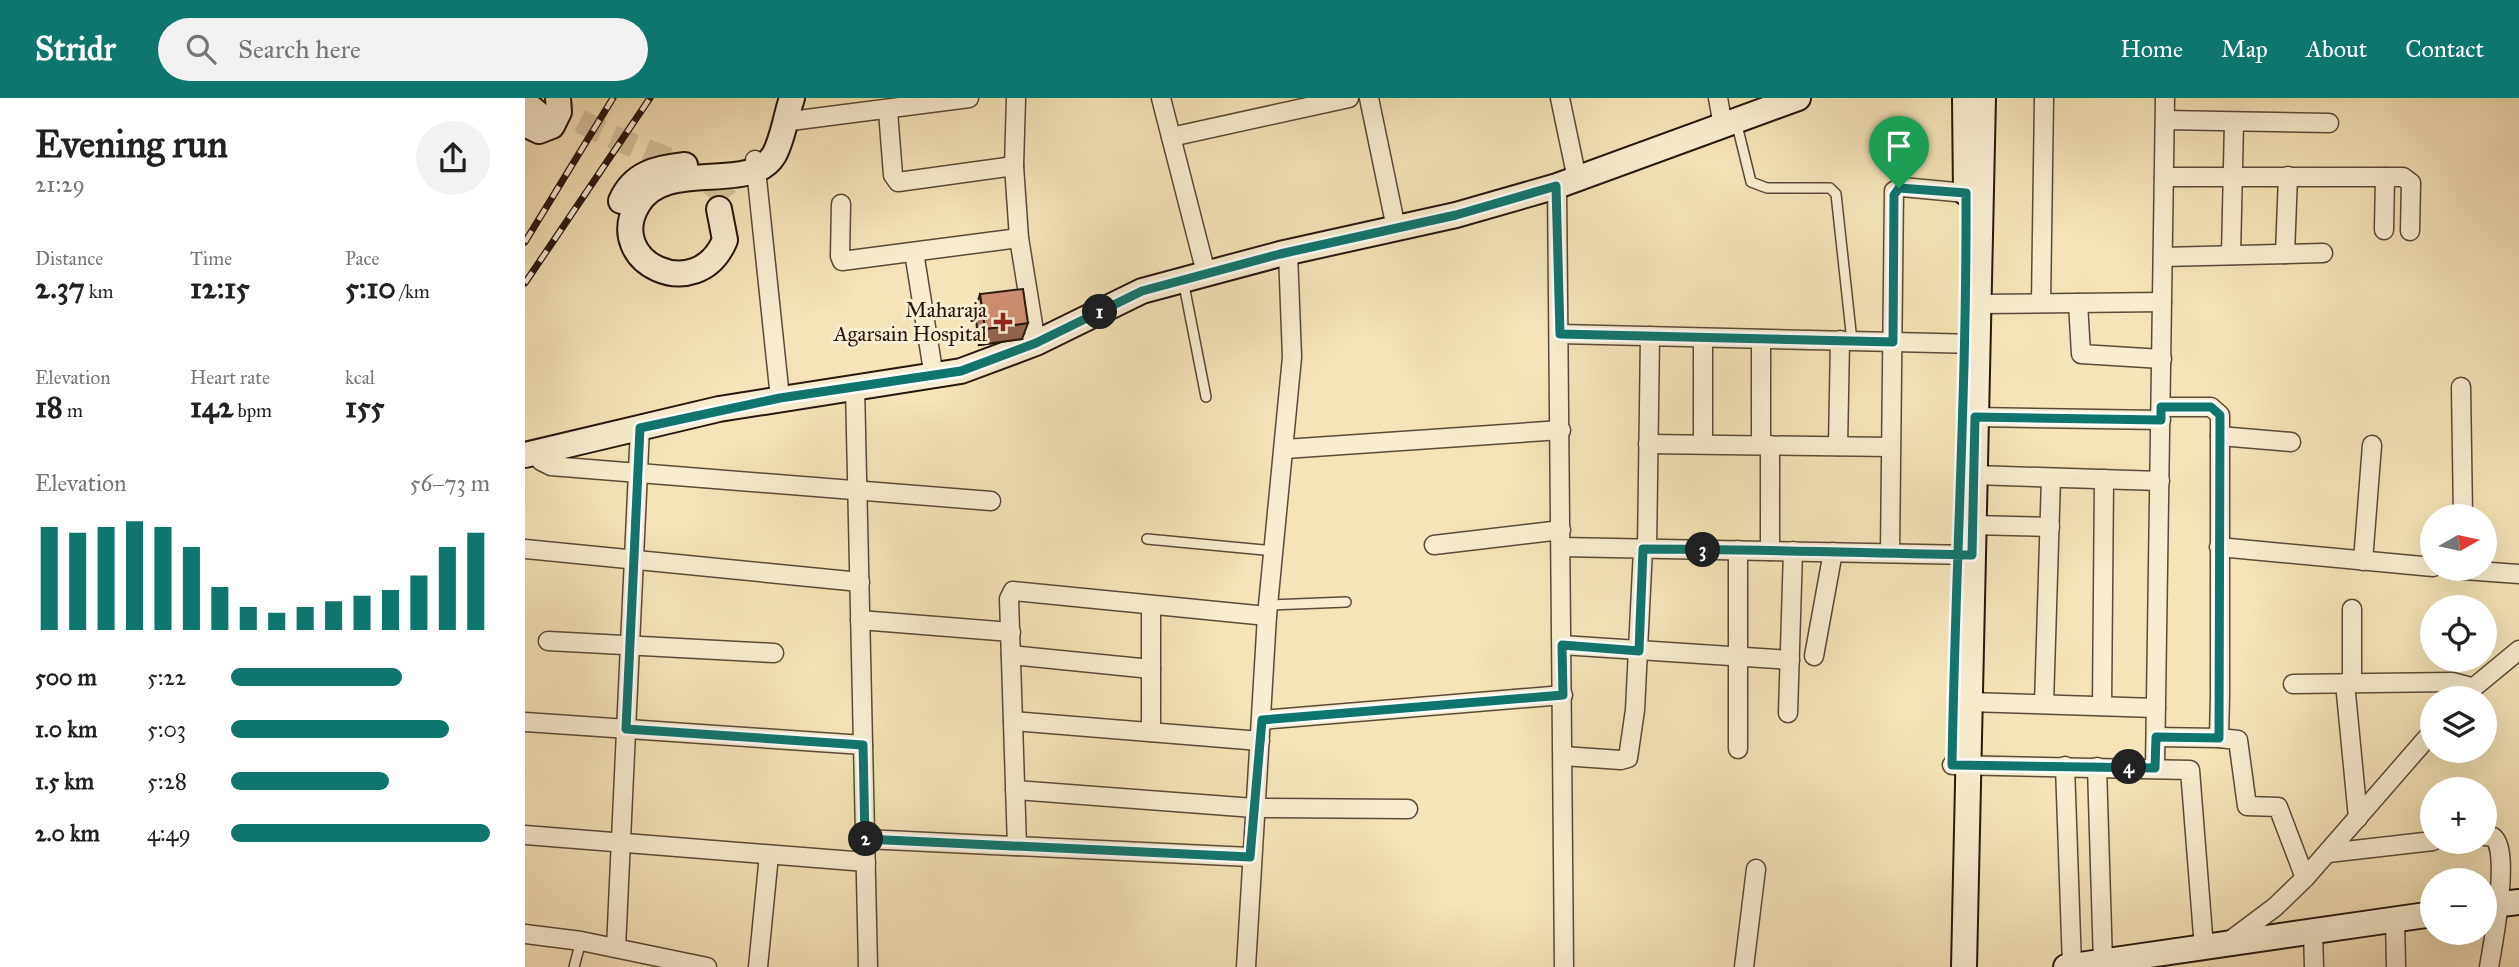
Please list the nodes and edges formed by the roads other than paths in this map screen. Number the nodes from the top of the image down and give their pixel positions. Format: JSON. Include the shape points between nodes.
{"nodes":[{"id":1,"x":792,"y":98,"type":"edge"},
{"id":2,"x":969,"y":98,"type":"edge"},
{"id":3,"x":1016,"y":98,"type":"edge"},
{"id":4,"x":1161,"y":98,"type":"edge"},
{"id":5,"x":1264,"y":98,"type":"edge"},
{"id":6,"x":1349,"y":98,"type":"edge"},
{"id":7,"x":1369,"y":98,"type":"edge"},
{"id":8,"x":1560,"y":98,"type":"edge"},
{"id":9,"x":1718,"y":98,"type":"edge"},
{"id":10,"x":1798,"y":98,"type":"edge"},
{"id":11,"x":1965,"y":98,"type":"edge"},
{"id":12,"x":1983,"y":98,"type":"edge"},
{"id":13,"x":2044,"y":98,"type":"edge"},
{"id":14,"x":2165,"y":98,"type":"edge"},
{"id":15,"x":888,"y":111,"type":"junction"},
{"id":16,"x":1268,"y":116,"type":"junction"},
{"id":17,"x":2165,"y":120,"type":"junction"},
{"id":18,"x":2234,"y":121,"type":"junction"},
{"id":19,"x":783,"y":122,"type":"junction"},
{"id":20,"x":2329,"y":123,"type":"dead end"},
{"id":21,"x":1729,"y":124,"type":"junction"},
{"id":22,"x":1171,"y":137,"type":"junction"},
{"id":23,"x":759,"y":163,"type":"junction"},
{"id":24,"x":1014,"y":166,"type":"junction"},
{"id":25,"x":2288,"y":176,"type":"junction"},
{"id":26,"x":2164,"y":177,"type":"junction"},
{"id":27,"x":2233,"y":177,"type":"junction"},
{"id":28,"x":2385,"y":177,"type":"junction"},
{"id":29,"x":1567,"y":182,"type":"junction"},
{"id":30,"x":1966,"y":193,"type":"junction"},
{"id":31,"x":841,"y":204,"type":"dead end"},
{"id":32,"x":725,"y":208,"type":"tunnel mouth"},
{"id":33,"x":1396,"y":229,"type":"junction"},
{"id":34,"x":2384,"y":230,"type":"dead end"},
{"id":35,"x":2410,"y":231,"type":"dead end"},
{"id":36,"x":1019,"y":238,"type":"junction"},
{"id":37,"x":914,"y":252,"type":"junction"},
{"id":38,"x":1287,"y":253,"type":"junction"},
{"id":39,"x":2323,"y":253,"type":"dead end"},
{"id":40,"x":2285,"y":254,"type":"junction"},
{"id":41,"x":2231,"y":256,"type":"junction"},
{"id":42,"x":2163,"y":257,"type":"junction"},
{"id":43,"x":1194,"y":276,"type":"junction"},
{"id":44,"x":2162,"y":302,"type":"junction"},
{"id":45,"x":2041,"y":303,"type":"junction"},
{"id":46,"x":2078,"y":303,"type":"junction"},
{"id":47,"x":1979,"y":304,"type":"junction"},
{"id":48,"x":1560,"y":334,"type":"junction"},
{"id":49,"x":1650,"y":336,"type":"junction"},
{"id":50,"x":1703,"y":338,"type":"junction"},
{"id":51,"x":1761,"y":339,"type":"junction"},
{"id":52,"x":1846,"y":341,"type":"junction"},
{"id":53,"x":1893,"y":342,"type":"junction"},
{"id":54,"x":1036,"y":343,"type":"junction"},
{"id":55,"x":1970,"y":343,"type":"junction"},
{"id":56,"x":2162,"y":359,"type":"junction"},
{"id":57,"x":934,"y":377,"type":"junction"},
{"id":58,"x":855,"y":387,"type":"junction"},
{"id":59,"x":2461,"y":387,"type":"dead end"},
{"id":60,"x":1206,"y":397,"type":"dead end"},
{"id":61,"x":780,"y":398,"type":"junction"},
{"id":62,"x":2161,"y":413,"type":"junction"},
{"id":63,"x":1975,"y":417,"type":"junction"},
{"id":64,"x":640,"y":428,"type":"junction"},
{"id":65,"x":1561,"y":430,"type":"junction"},
{"id":66,"x":2220,"y":436,"type":"junction"},
{"id":67,"x":2291,"y":442,"type":"dead end"},
{"id":68,"x":1649,"y":444,"type":"junction"},
{"id":69,"x":1703,"y":444,"type":"junction"},
{"id":70,"x":1765,"y":445,"type":"junction"},
{"id":71,"x":2372,"y":445,"type":"dead end"},
{"id":72,"x":1838,"y":446,"type":"junction"},
{"id":73,"x":1890,"y":447,"type":"junction"},
{"id":74,"x":1285,"y":449,"type":"junction"},
{"id":75,"x":531,"y":454,"type":"edge"},
{"id":76,"x":638,"y":474,"type":"junction"},
{"id":77,"x":1974,"y":475,"type":"junction"},
{"id":78,"x":2051,"y":478,"type":"junction"},
{"id":79,"x":2104,"y":479,"type":"junction"},
{"id":80,"x":2160,"y":481,"type":"junction"},
{"id":81,"x":858,"y":491,"type":"junction"},
{"id":82,"x":992,"y":501,"type":"dead end"},
{"id":83,"x":2463,"y":504,"type":"edge"},
{"id":84,"x":1972,"y":525,"type":"junction"},
{"id":85,"x":2050,"y":527,"type":"junction"},
{"id":86,"x":1147,"y":539,"type":"dead end"},
{"id":87,"x":1561,"y":539,"type":"junction"},
{"id":88,"x":1434,"y":545,"type":"dead end"},
{"id":89,"x":2219,"y":547,"type":"junction"},
{"id":90,"x":525,"y":549,"type":"edge"},
{"id":91,"x":1645,"y":549,"type":"junction"},
{"id":92,"x":1738,"y":550,"type":"junction"},
{"id":93,"x":1275,"y":551,"type":"junction"},
{"id":94,"x":1770,"y":551,"type":"junction"},
{"id":95,"x":1793,"y":551,"type":"junction"},
{"id":96,"x":1833,"y":552,"type":"junction"},
{"id":97,"x":1890,"y":553,"type":"junction"},
{"id":98,"x":1964,"y":554,"type":"junction"},
{"id":99,"x":634,"y":560,"type":"junction"},
{"id":100,"x":2363,"y":561,"type":"junction"},
{"id":101,"x":2420,"y":566,"type":"edge"},
{"id":102,"x":2497,"y":572,"type":"edge"},
{"id":103,"x":2519,"y":574,"type":"edge"},
{"id":104,"x":860,"y":583,"type":"junction"},
{"id":105,"x":1346,"y":602,"type":"dead end"},
{"id":106,"x":1151,"y":605,"type":"junction"},
{"id":107,"x":2351,"y":609,"type":"dead end"},
{"id":108,"x":1268,"y":610,"type":"junction"},
{"id":109,"x":860,"y":620,"type":"junction"},
{"id":110,"x":1011,"y":632,"type":"junction"},
{"id":111,"x":548,"y":641,"type":"dead end"},
{"id":112,"x":630,"y":645,"type":"junction"},
{"id":113,"x":1562,"y":645,"type":"junction"},
{"id":114,"x":2519,"y":650,"type":"edge"},
{"id":115,"x":1639,"y":651,"type":"junction"},
{"id":116,"x":774,"y":653,"type":"dead end"},
{"id":117,"x":1011,"y":655,"type":"junction"},
{"id":118,"x":1814,"y":656,"type":"dead end"},
{"id":119,"x":1738,"y":657,"type":"junction"},
{"id":120,"x":1790,"y":660,"type":"junction"},
{"id":121,"x":1151,"y":668,"type":"junction"},
{"id":122,"x":2349,"y":683,"type":"junction"},
{"id":123,"x":2293,"y":684,"type":"dead end"},
{"id":124,"x":2457,"y":686,"type":"edge"},
{"id":125,"x":2475,"y":686,"type":"edge"},
{"id":126,"x":1563,"y":695,"type":"junction"},
{"id":127,"x":1968,"y":702,"type":"junction"},
{"id":128,"x":2044,"y":704,"type":"junction"},
{"id":129,"x":2102,"y":706,"type":"junction"},
{"id":130,"x":2156,"y":708,"type":"junction"},
{"id":131,"x":1788,"y":713,"type":"dead end"},
{"id":132,"x":1262,"y":720,"type":"junction"},
{"id":133,"x":1013,"y":721,"type":"junction"},
{"id":134,"x":525,"y":722,"type":"edge"},
{"id":135,"x":626,"y":729,"type":"junction"},
{"id":136,"x":1151,"y":732,"type":"junction"},
{"id":137,"x":2156,"y":737,"type":"junction"},
{"id":138,"x":2219,"y":738,"type":"junction"},
{"id":139,"x":1260,"y":741,"type":"junction"},
{"id":140,"x":863,"y":745,"type":"junction"},
{"id":141,"x":2420,"y":746,"type":"edge"},
{"id":142,"x":1738,"y":750,"type":"dead end"},
{"id":143,"x":1563,"y":756,"type":"junction"},
{"id":144,"x":1959,"y":765,"type":"junction"},
{"id":145,"x":2065,"y":766,"type":"junction"},
{"id":146,"x":2097,"y":766,"type":"junction"},
{"id":147,"x":2155,"y":768,"type":"junction"},
{"id":148,"x":1016,"y":790,"type":"junction"},
{"id":149,"x":1255,"y":808,"type":"junction"},
{"id":150,"x":1408,"y":809,"type":"dead end"},
{"id":151,"x":2358,"y":817,"type":"junction"},
{"id":152,"x":525,"y":835,"type":"edge"},
{"id":153,"x":865,"y":839,"type":"junction"},
{"id":154,"x":2420,"y":842,"type":"edge"},
{"id":155,"x":2497,"y":842,"type":"edge"},
{"id":156,"x":621,"y":844,"type":"junction"},
{"id":157,"x":1017,"y":846,"type":"junction"},
{"id":158,"x":2328,"y":853,"type":"junction"},
{"id":159,"x":769,"y":855,"type":"junction"},
{"id":160,"x":1250,"y":857,"type":"junction"},
{"id":161,"x":866,"y":862,"type":"junction"},
{"id":162,"x":1756,"y":869,"type":"dead end"},
{"id":163,"x":2305,"y":878,"type":"junction"},
{"id":164,"x":2501,"y":904,"type":"edge"},
{"id":165,"x":2420,"y":916,"type":"edge"},
{"id":166,"x":2395,"y":919,"type":"junction"},
{"id":167,"x":2313,"y":931,"type":"junction"},
{"id":168,"x":525,"y":934,"type":"edge"},
{"id":169,"x":581,"y":941,"type":"junction"},
{"id":170,"x":2214,"y":947,"type":"junction"},
{"id":171,"x":616,"y":948,"type":"junction"},
{"id":172,"x":662,"y":962,"type":"edge"},
{"id":173,"x":2103,"y":963,"type":"junction"},
{"id":174,"x":2072,"y":966,"type":"edge"},
{"id":175,"x":574,"y":967,"type":"edge"},
{"id":176,"x":707,"y":967,"type":"edge"},
{"id":177,"x":758,"y":967,"type":"edge"},
{"id":178,"x":869,"y":967,"type":"edge"},
{"id":179,"x":1246,"y":967,"type":"edge"},
{"id":180,"x":1564,"y":967,"type":"edge"},
{"id":181,"x":1744,"y":967,"type":"edge"},
{"id":182,"x":1949,"y":967,"type":"edge"},
{"id":183,"x":1964,"y":967,"type":"edge"},
{"id":184,"x":2066,"y":967,"type":"edge"},
{"id":185,"x":2313,"y":967,"type":"edge"},
{"id":186,"x":2396,"y":967,"type":"edge"},
{"id":187,"x":2489,"y":967,"type":"edge"}],
"edges":[{"from":1,"to":19,"type":"street"},
{"from":2,"to":15,"type":"street"},
{"from":3,"to":24,"type":"street"},
{"from":4,"to":22,"type":"street"},
{"from":5,"to":16,"type":"street"},
{"from":6,"to":16,"type":"street"},
{"from":7,"to":33,"type":"street"},
{"from":8,"to":29,"type":"street"},
{"from":9,"to":21,"type":"street"},
{"from":10,"to":21,"type":"street"},
{"from":11,"to":30,"type":"street"},
{"from":12,"to":47,"type":"street"},
{"from":13,"to":45,"type":"street"},
{"from":14,"to":17,"type":"street"},
{"from":15,"to":19,"type":"street"},
{"from":15,"to":24,"type":"street","via":[[893,175],[898,182]]},
{"from":16,"to":22,"type":"street"},
{"from":17,"to":18,"type":"street"},
{"from":17,"to":26,"type":"street"},
{"from":18,"to":20,"type":"street"},
{"from":18,"to":27,"type":"street"},
{"from":19,"to":23,"type":"street","via":[[774,155]]},
{"from":21,"to":29,"type":"street"},
{"from":21,"to":52,"type":"lane","via":[[1751,182],[1767,188],[1831,188],[1836,194]]},
{"from":22,"to":43,"type":"street"},
{"from":23,"to":32,"type":"street","via":[[669,166],[644,174],[622,197],[616,217],[620,250],[628,264],[653,282],[701,283],[729,263],[736,242],[736,222]]},
{"from":23,"to":61,"type":"street"},
{"from":24,"to":36,"type":"street"},
{"from":25,"to":27,"type":"street"},
{"from":25,"to":28,"type":"street"},
{"from":25,"to":40,"type":"street"},
{"from":26,"to":27,"type":"street"},
{"from":26,"to":42,"type":"street"},
{"from":27,"to":41,"type":"street"},
{"from":28,"to":34,"type":"street"},
{"from":28,"to":35,"type":"street","via":[[2409,180]]},
{"from":29,"to":33,"type":"street"},
{"from":29,"to":48,"type":"street"},
{"from":30,"to":53,"type":"street","via":[[1902,187],[1894,191]]},
{"from":30,"to":55,"type":"street"},
{"from":31,"to":37,"type":"street","via":[[842,261]]},
{"from":33,"to":38,"type":"street"},
{"from":36,"to":37,"type":"street"},
{"from":36,"to":54,"type":"street"},
{"from":37,"to":57,"type":"street"},
{"from":38,"to":43,"type":"street"},
{"from":38,"to":74,"type":"street","via":[[1292,357]]},
{"from":39,"to":40,"type":"street"},
{"from":40,"to":41,"type":"street"},
{"from":41,"to":42,"type":"street"},
{"from":42,"to":44,"type":"street"},
{"from":43,"to":54,"type":"street","via":[[1142,291]]},
{"from":43,"to":60,"type":"lane"},
{"from":44,"to":46,"type":"street"},
{"from":44,"to":56,"type":"street"},
{"from":45,"to":46,"type":"street"},
{"from":45,"to":47,"type":"street"},
{"from":46,"to":56,"type":"street","via":[[2081,354]]},
{"from":47,"to":55,"type":"street"},
{"from":48,"to":49,"type":"street"},
{"from":48,"to":65,"type":"street"},
{"from":49,"to":50,"type":"street"},
{"from":49,"to":68,"type":"street"},
{"from":50,"to":51,"type":"street"},
{"from":50,"to":69,"type":"street"},
{"from":51,"to":52,"type":"street"},
{"from":51,"to":70,"type":"street"},
{"from":52,"to":53,"type":"street"},
{"from":52,"to":72,"type":"street"},
{"from":53,"to":55,"type":"street"},
{"from":53,"to":73,"type":"street"},
{"from":54,"to":57,"type":"street"},
{"from":55,"to":63,"type":"street"},
{"from":55,"to":98,"type":"street"},
{"from":56,"to":62,"type":"street"},
{"from":57,"to":58,"type":"street"},
{"from":58,"to":61,"type":"street"},
{"from":58,"to":81,"type":"street"},
{"from":59,"to":83,"type":"street"},
{"from":61,"to":64,"type":"street"},
{"from":62,"to":63,"type":"street"},
{"from":62,"to":66,"type":"street","via":[[2215,408],[2220,415]]},
{"from":62,"to":80,"type":"street"},
{"from":63,"to":77,"type":"street"},
{"from":64,"to":75,"type":"street"},
{"from":64,"to":76,"type":"street"},
{"from":65,"to":74,"type":"street"},
{"from":65,"to":87,"type":"street"},
{"from":66,"to":67,"type":"street"},
{"from":66,"to":89,"type":"street"},
{"from":68,"to":69,"type":"street"},
{"from":68,"to":91,"type":"street"},
{"from":69,"to":70,"type":"street"},
{"from":70,"to":72,"type":"street"},
{"from":70,"to":94,"type":"street"},
{"from":71,"to":100,"type":"street"},
{"from":72,"to":73,"type":"street"},
{"from":73,"to":97,"type":"street"},
{"from":74,"to":93,"type":"street"},
{"from":75,"to":76,"type":"street","via":[[551,466]]},
{"from":76,"to":81,"type":"street"},
{"from":76,"to":99,"type":"street"},
{"from":77,"to":78,"type":"street"},
{"from":77,"to":84,"type":"street"},
{"from":78,"to":79,"type":"street"},
{"from":78,"to":85,"type":"street"},
{"from":79,"to":80,"type":"street"},
{"from":79,"to":129,"type":"street"},
{"from":80,"to":130,"type":"street"},
{"from":81,"to":82,"type":"street"},
{"from":81,"to":104,"type":"street"},
{"from":84,"to":85,"type":"street"},
{"from":84,"to":98,"type":"street"},
{"from":85,"to":128,"type":"street"},
{"from":86,"to":93,"type":"lane"},
{"from":87,"to":88,"type":"street"},
{"from":87,"to":91,"type":"street"},
{"from":87,"to":113,"type":"street"},
{"from":89,"to":100,"type":"street"},
{"from":89,"to":138,"type":"street"},
{"from":90,"to":99,"type":"street"},
{"from":91,"to":92,"type":"street"},
{"from":91,"to":115,"type":"street"},
{"from":92,"to":94,"type":"street"},
{"from":92,"to":119,"type":"street"},
{"from":93,"to":108,"type":"street"},
{"from":94,"to":95,"type":"street"},
{"from":95,"to":96,"type":"street"},
{"from":95,"to":120,"type":"street"},
{"from":96,"to":97,"type":"street"},
{"from":96,"to":118,"type":"street"},
{"from":97,"to":98,"type":"street"},
{"from":98,"to":127,"type":"street"},
{"from":98,"to":144,"type":"street"},
{"from":99,"to":104,"type":"street"},
{"from":99,"to":112,"type":"street"},
{"from":100,"to":101,"type":"street"},
{"from":102,"to":103,"type":"street"},
{"from":104,"to":109,"type":"street"},
{"from":105,"to":108,"type":"lane"},
{"from":106,"to":108,"type":"street"},
{"from":106,"to":110,"type":"street","via":[[1013,591],[1009,599]]},
{"from":106,"to":121,"type":"street"},
{"from":107,"to":122,"type":"street"},
{"from":108,"to":132,"type":"street"},
{"from":109,"to":110,"type":"street"},
{"from":109,"to":140,"type":"street"},
{"from":110,"to":117,"type":"street"},
{"from":111,"to":112,"type":"street"},
{"from":112,"to":116,"type":"street"},
{"from":112,"to":135,"type":"street"},
{"from":113,"to":115,"type":"street"},
{"from":113,"to":126,"type":"street"},
{"from":114,"to":125,"type":"street"},
{"from":115,"to":119,"type":"street"},
{"from":115,"to":143,"type":"street","via":[[1628,758]]},
{"from":117,"to":121,"type":"street"},
{"from":117,"to":133,"type":"street"},
{"from":119,"to":120,"type":"street"},
{"from":119,"to":142,"type":"street"},
{"from":120,"to":131,"type":"street"},
{"from":121,"to":136,"type":"street"},
{"from":122,"to":123,"type":"street"},
{"from":122,"to":124,"type":"street","via":[[2452,682]]},
{"from":122,"to":151,"type":"street"},
{"from":126,"to":132,"type":"street"},
{"from":126,"to":143,"type":"street"},
{"from":127,"to":128,"type":"street"},
{"from":127,"to":144,"type":"street"},
{"from":128,"to":129,"type":"street"},
{"from":129,"to":130,"type":"street"},
{"from":130,"to":137,"type":"street"},
{"from":132,"to":139,"type":"street"},
{"from":133,"to":136,"type":"street"},
{"from":133,"to":148,"type":"street"},
{"from":134,"to":135,"type":"street"},
{"from":135,"to":140,"type":"street"},
{"from":135,"to":156,"type":"street"},
{"from":136,"to":139,"type":"street"},
{"from":137,"to":138,"type":"street"},
{"from":137,"to":147,"type":"street"},
{"from":138,"to":163,"type":"street","via":[[2238,740],[2247,806],[2278,807]]},
{"from":139,"to":149,"type":"street"},
{"from":140,"to":153,"type":"street"},
{"from":141,"to":151,"type":"street"},
{"from":143,"to":180,"type":"street"},
{"from":144,"to":145,"type":"street"},
{"from":144,"to":182,"type":"street"},
{"from":144,"to":183,"type":"street"},
{"from":145,"to":146,"type":"street"},
{"from":145,"to":174,"type":"street"},
{"from":146,"to":147,"type":"street"},
{"from":146,"to":173,"type":"street"},
{"from":147,"to":170,"type":"street","via":[[2192,773]]},
{"from":148,"to":149,"type":"street"},
{"from":148,"to":157,"type":"street"},
{"from":149,"to":150,"type":"street"},
{"from":149,"to":160,"type":"street"},
{"from":151,"to":158,"type":"street"},
{"from":152,"to":156,"type":"street"},
{"from":153,"to":157,"type":"street"},
{"from":153,"to":161,"type":"street"},
{"from":154,"to":158,"type":"street"},
{"from":155,"to":164,"type":"street"},
{"from":156,"to":159,"type":"street"},
{"from":156,"to":171,"type":"street"},
{"from":157,"to":160,"type":"street"},
{"from":158,"to":163,"type":"street"},
{"from":159,"to":161,"type":"street"},
{"from":159,"to":177,"type":"street"},
{"from":160,"to":179,"type":"street"},
{"from":161,"to":178,"type":"street"},
{"from":162,"to":181,"type":"street"},
{"from":163,"to":170,"type":"street","via":[[2275,907]]},
{"from":164,"to":187,"type":"street"},
{"from":165,"to":166,"type":"street"},
{"from":166,"to":167,"type":"street"},
{"from":166,"to":186,"type":"street"},
{"from":167,"to":170,"type":"street"},
{"from":167,"to":185,"type":"street"},
{"from":168,"to":169,"type":"street"},
{"from":169,"to":171,"type":"street"},
{"from":169,"to":175,"type":"lane"},
{"from":170,"to":173,"type":"street"},
{"from":171,"to":172,"type":"street"},
{"from":172,"to":176,"type":"street"},
{"from":173,"to":174,"type":"street"},
{"from":174,"to":184,"type":"street"}]}
